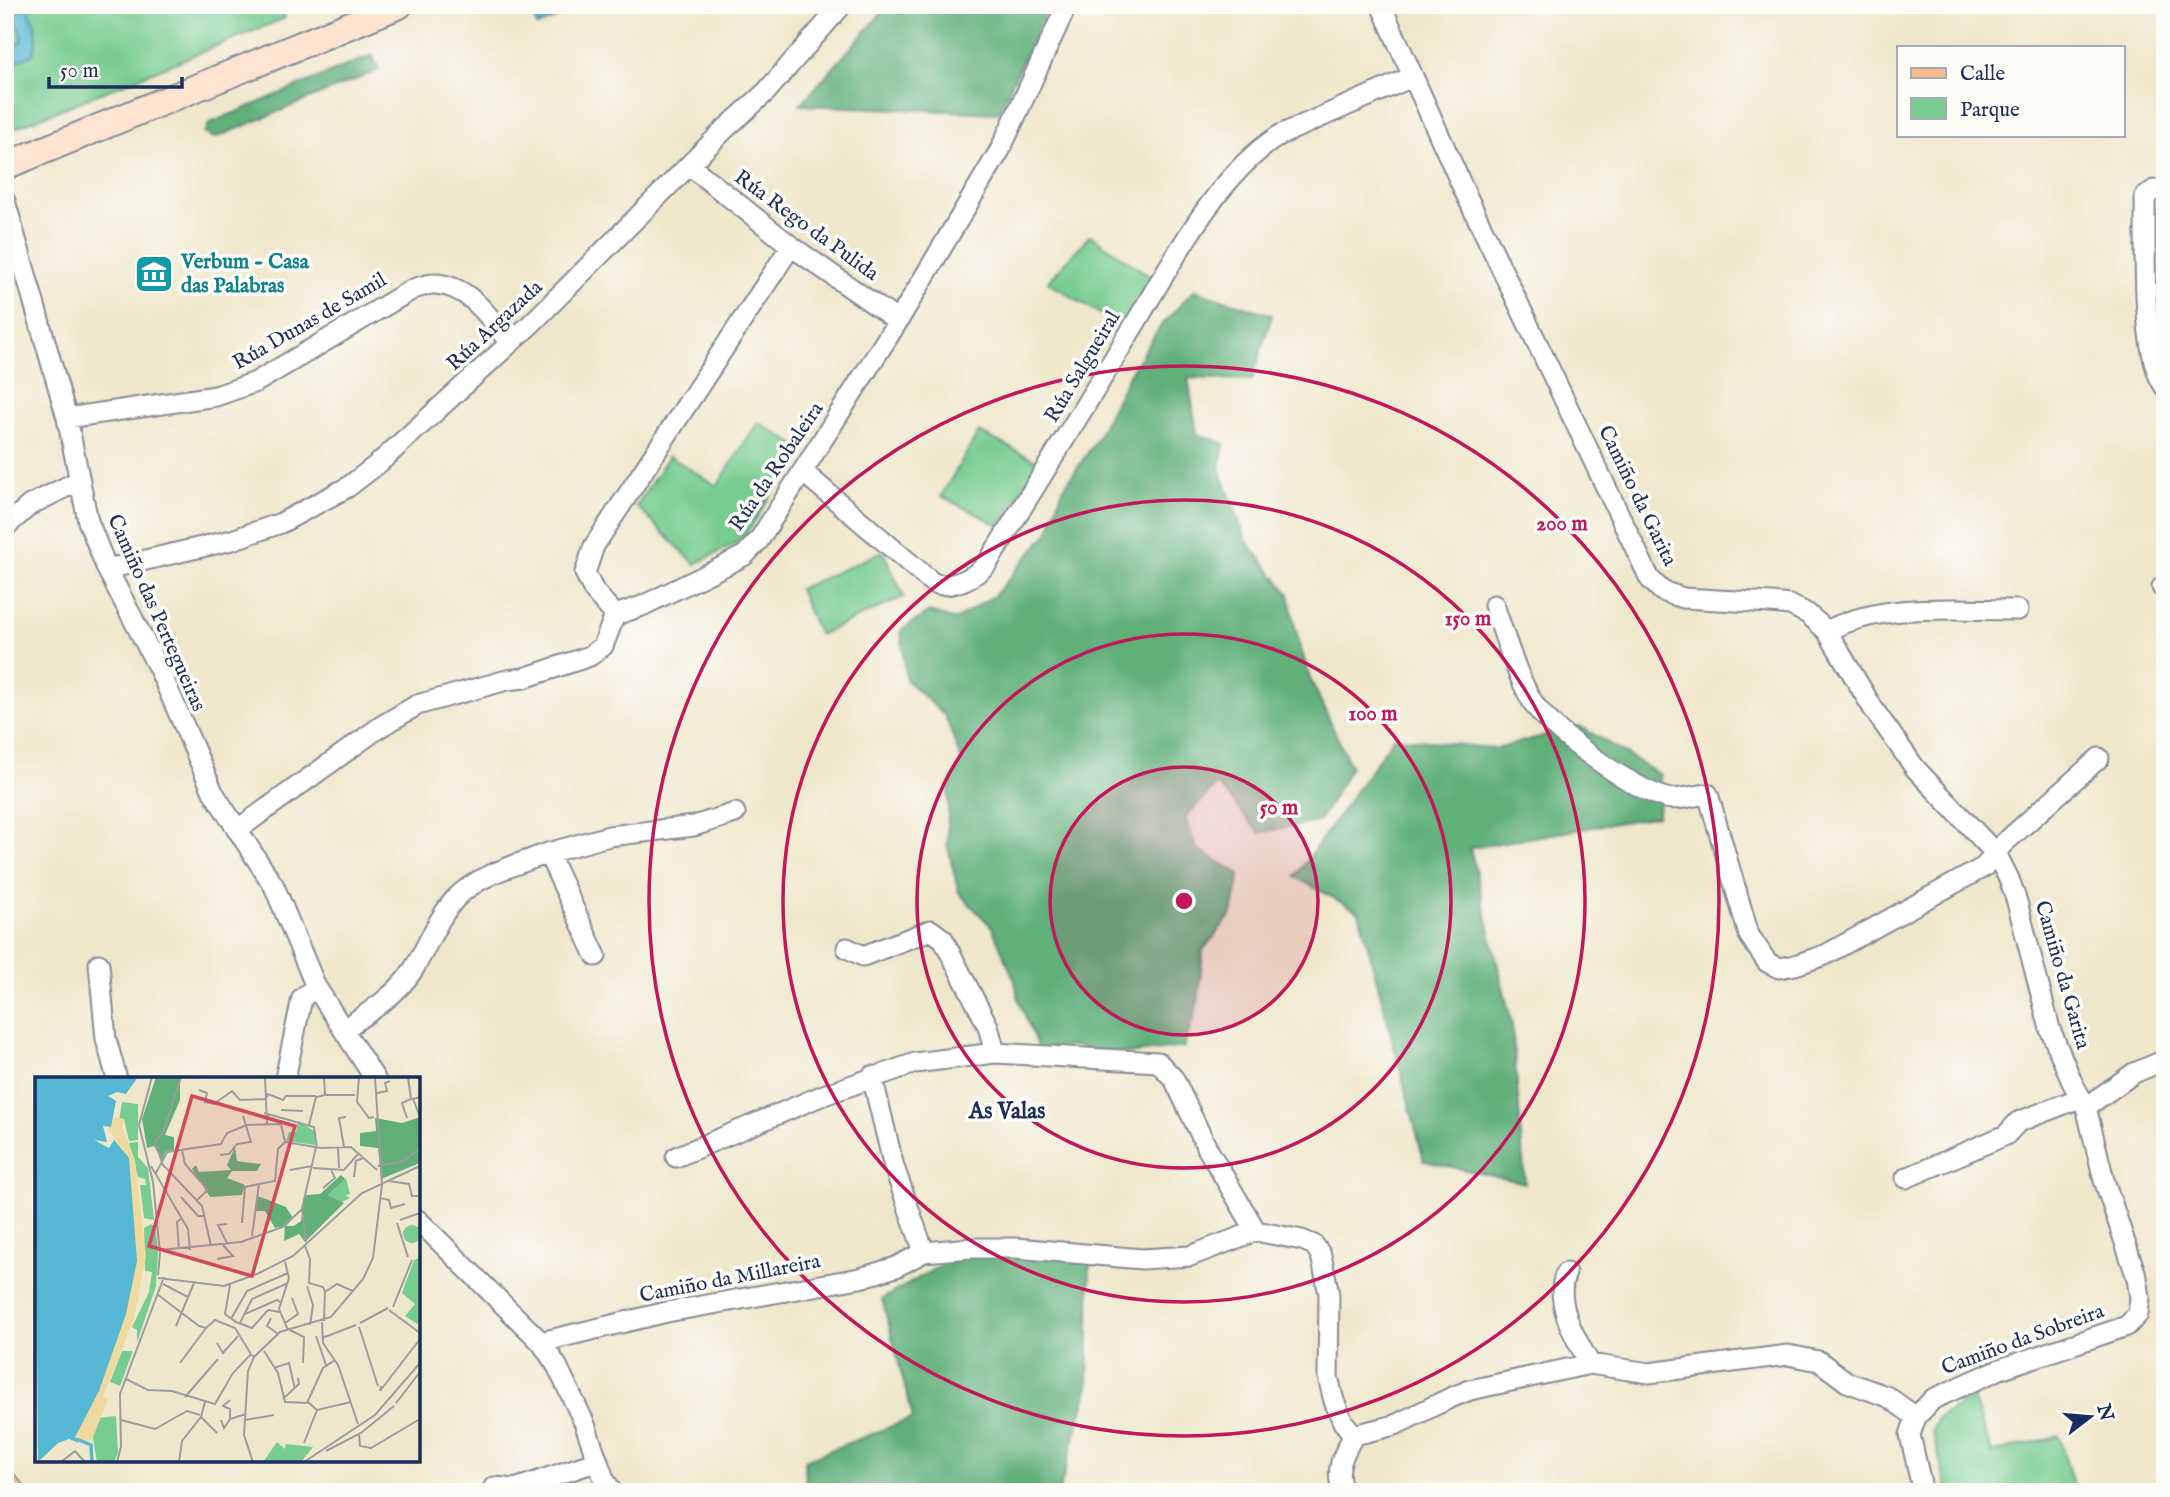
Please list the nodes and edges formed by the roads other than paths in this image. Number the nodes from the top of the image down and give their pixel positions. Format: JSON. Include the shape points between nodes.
{"nodes":[{"id":1,"x":399,"y":5,"type":"edge"},
{"id":2,"x":842,"y":5,"type":"edge"},
{"id":3,"x":1067,"y":5,"type":"edge"},
{"id":4,"x":1381,"y":5,"type":"edge"},
{"id":5,"x":1412,"y":77,"type":"junction"},
{"id":6,"x":689,"y":165,"type":"junction"},
{"id":7,"x":5,"y":166,"type":"edge"},
{"id":8,"x":2165,"y":190,"type":"edge"},
{"id":9,"x":5,"y":201,"type":"edge"},
{"id":10,"x":791,"y":246,"type":"junction"},
{"id":11,"x":898,"y":321,"type":"junction"},
{"id":12,"x":510,"y":343,"type":"junction"},
{"id":13,"x":2165,"y":387,"type":"edge"},
{"id":14,"x":67,"y":418,"type":"junction"},
{"id":15,"x":803,"y":472,"type":"junction"},
{"id":16,"x":80,"y":480,"type":"junction"},
{"id":17,"x":5,"y":527,"type":"edge"},
{"id":18,"x":107,"y":569,"type":"junction"},
{"id":19,"x":1494,"y":605,"type":"dead end"},
{"id":20,"x":2018,"y":610,"type":"dead end"},
{"id":21,"x":615,"y":615,"type":"junction"},
{"id":22,"x":1827,"y":631,"type":"junction"},
{"id":23,"x":2099,"y":758,"type":"dead end"},
{"id":24,"x":735,"y":813,"type":"dead end"},
{"id":25,"x":237,"y":830,"type":"junction"},
{"id":26,"x":548,"y":853,"type":"junction"},
{"id":27,"x":1997,"y":855,"type":"junction"},
{"id":28,"x":847,"y":948,"type":"dead end"},
{"id":29,"x":596,"y":956,"type":"dead end"},
{"id":30,"x":99,"y":964,"type":"dead end"},
{"id":31,"x":316,"y":987,"type":"junction"},
{"id":32,"x":344,"y":1030,"type":"junction"},
{"id":33,"x":995,"y":1054,"type":"junction"},
{"id":34,"x":2165,"y":1060,"type":"edge"},
{"id":35,"x":872,"y":1076,"type":"junction"},
{"id":36,"x":116,"y":1077,"type":"edge"},
{"id":37,"x":285,"y":1077,"type":"edge"},
{"id":38,"x":374,"y":1077,"type":"edge"},
{"id":39,"x":2083,"y":1103,"type":"junction"},
{"id":40,"x":676,"y":1157,"type":"dead end"},
{"id":41,"x":1906,"y":1178,"type":"dead end"},
{"id":42,"x":420,"y":1222,"type":"edge"},
{"id":43,"x":1256,"y":1231,"type":"junction"},
{"id":44,"x":924,"y":1252,"type":"junction"},
{"id":45,"x":1566,"y":1273,"type":"dead end"},
{"id":46,"x":541,"y":1342,"type":"junction"},
{"id":47,"x":1590,"y":1364,"type":"junction"},
{"id":48,"x":1916,"y":1417,"type":"junction"},
{"id":49,"x":1354,"y":1435,"type":"junction"},
{"id":50,"x":598,"y":1461,"type":"junction"},
{"id":51,"x":5,"y":1487,"type":"edge"},
{"id":52,"x":494,"y":1487,"type":"dead end"},
{"id":53,"x":9,"y":1492,"type":"edge"},
{"id":54,"x":612,"y":1492,"type":"edge"},
{"id":55,"x":1343,"y":1492,"type":"edge"},
{"id":56,"x":1923,"y":1492,"type":"edge"}],
"edges":[{"from":1,"to":7,"type":"street"},
{"from":2,"to":6,"type":"street","name":"Rúa Argazada","via":[[766,92]]},
{"from":3,"to":11,"type":"street","name":"Rúa da Robaleira","via":[[1000,150]]},
{"from":4,"to":5,"type":"street","name":"Camiño da Garita"},
{"from":5,"to":15,"type":"street","name":"Rúa Salgueiral","via":[[1280,135],[1240,167],[1195,227],[978,574],[950,585],[933,583]]},
{"from":5,"to":22,"type":"street","name":"Camiño da Garita","via":[[1650,579],[1662,591],[1683,598],[1790,605]]},
{"from":6,"to":10,"type":"street","name":"Rúa Rego da Pulida"},
{"from":6,"to":12,"type":"street","name":"Rúa Argazada"},
{"from":8,"to":13,"type":"street","via":[[2144,197],[2148,325],[2153,359]]},
{"from":9,"to":14,"type":"street","name":"Camiño das Pertegueiras"},
{"from":10,"to":11,"type":"street","name":"Rúa Rego da Pulida"},
{"from":10,"to":21,"type":"street","via":[[594,546],[586,573],[594,591]]},
{"from":11,"to":15,"type":"street","name":"Rúa da Robaleira"},
{"from":12,"to":14,"type":"street","name":"Rúa Dunas de Samil","via":[[476,303],[453,286],[432,284],[401,295],[256,382],[233,391]]},
{"from":12,"to":18,"type":"street","name":"Rúa Argazada","via":[[379,463],[325,500],[281,523],[232,540]]},
{"from":14,"to":16,"type":"street","name":"Camiño das Pertegueiras"},
{"from":15,"to":21,"type":"street","name":"Rúa da Robaleira","via":[[745,555]]},
{"from":16,"to":17,"type":"street","via":[[30,505]]},
{"from":16,"to":18,"type":"street","name":"Camiño das Pertegueiras","via":[[88,521]]},
{"from":18,"to":25,"type":"street","name":"Camiño das Pertegueiras","via":[[160,671],[213,792]]},
{"from":19,"to":27,"type":"street","via":[[1532,702],[1549,723],[1627,781],[1668,799],[1708,794],[1749,935],[1768,962],[1779,968],[1825,955],[1984,867]]},
{"from":20,"to":22,"type":"street","via":[[1888,612],[1845,621]]},
{"from":21,"to":25,"type":"street","via":[[603,646],[590,656],[417,705]]},
{"from":22,"to":27,"type":"street","name":"Camiño da Garita","via":[[1915,768]]},
{"from":23,"to":27,"type":"street","via":[[2003,844]]},
{"from":24,"to":26,"type":"street","via":[[694,826],[609,836]]},
{"from":25,"to":31,"type":"street","name":"Camiño das Pertegueiras","via":[[274,886]]},
{"from":26,"to":29,"type":"street"},
{"from":26,"to":32,"type":"street","via":[[481,880],[458,896],[412,972]]},
{"from":27,"to":39,"type":"street","name":"Camiño da Garita","via":[[2017,902],[2050,1029]]},
{"from":28,"to":33,"type":"street","via":[[863,956],[931,930],[943,939],[988,1026]]},
{"from":30,"to":36,"type":"street","via":[[106,1039]]},
{"from":31,"to":32,"type":"street","name":"Camiño das Pertegueiras"},
{"from":31,"to":37,"type":"street","via":[[302,998]]},
{"from":32,"to":38,"type":"street","name":"Camiño das Pertegueiras"},
{"from":33,"to":35,"type":"street","via":[[915,1063]]},
{"from":33,"to":43,"type":"street","via":[[1158,1062],[1174,1079]]},
{"from":34,"to":39,"type":"street"},
{"from":35,"to":40,"type":"street"},
{"from":35,"to":44,"type":"street","via":[[894,1167]]},
{"from":39,"to":41,"type":"street","via":[[2018,1122],[2006,1135]]},
{"from":39,"to":48,"type":"street","name":"Camiño da Sobreira","via":[[2137,1278],[2137,1314],[2118,1330],[1955,1387],[1933,1399]]},
{"from":42,"to":46,"type":"street"},
{"from":43,"to":44,"type":"street","name":"Camiño da Millareira","via":[[1189,1256],[1142,1259],[1016,1248]]},
{"from":43,"to":49,"type":"street","via":[[1301,1240],[1314,1245],[1321,1255],[1329,1294],[1328,1377],[1343,1422]]},
{"from":44,"to":46,"type":"street","name":"Camiño da Millareira","via":[[860,1278],[667,1312]]},
{"from":45,"to":47,"type":"street","via":[[1562,1298]]},
{"from":46,"to":50,"type":"street","via":[[579,1411]]},
{"from":47,"to":48,"type":"street","via":[[1649,1373],[1788,1355],[1819,1361],[1847,1382],[1888,1397]]},
{"from":47,"to":49,"type":"street","via":[[1470,1390],[1395,1425]]},
{"from":48,"to":56,"type":"street","via":[[1910,1435]]},
{"from":49,"to":55,"type":"street","via":[[1338,1475]]},
{"from":50,"to":52,"type":"street","via":[[515,1489]]},
{"from":50,"to":54,"type":"street"},
{"from":51,"to":53,"type":"main road"}]}
